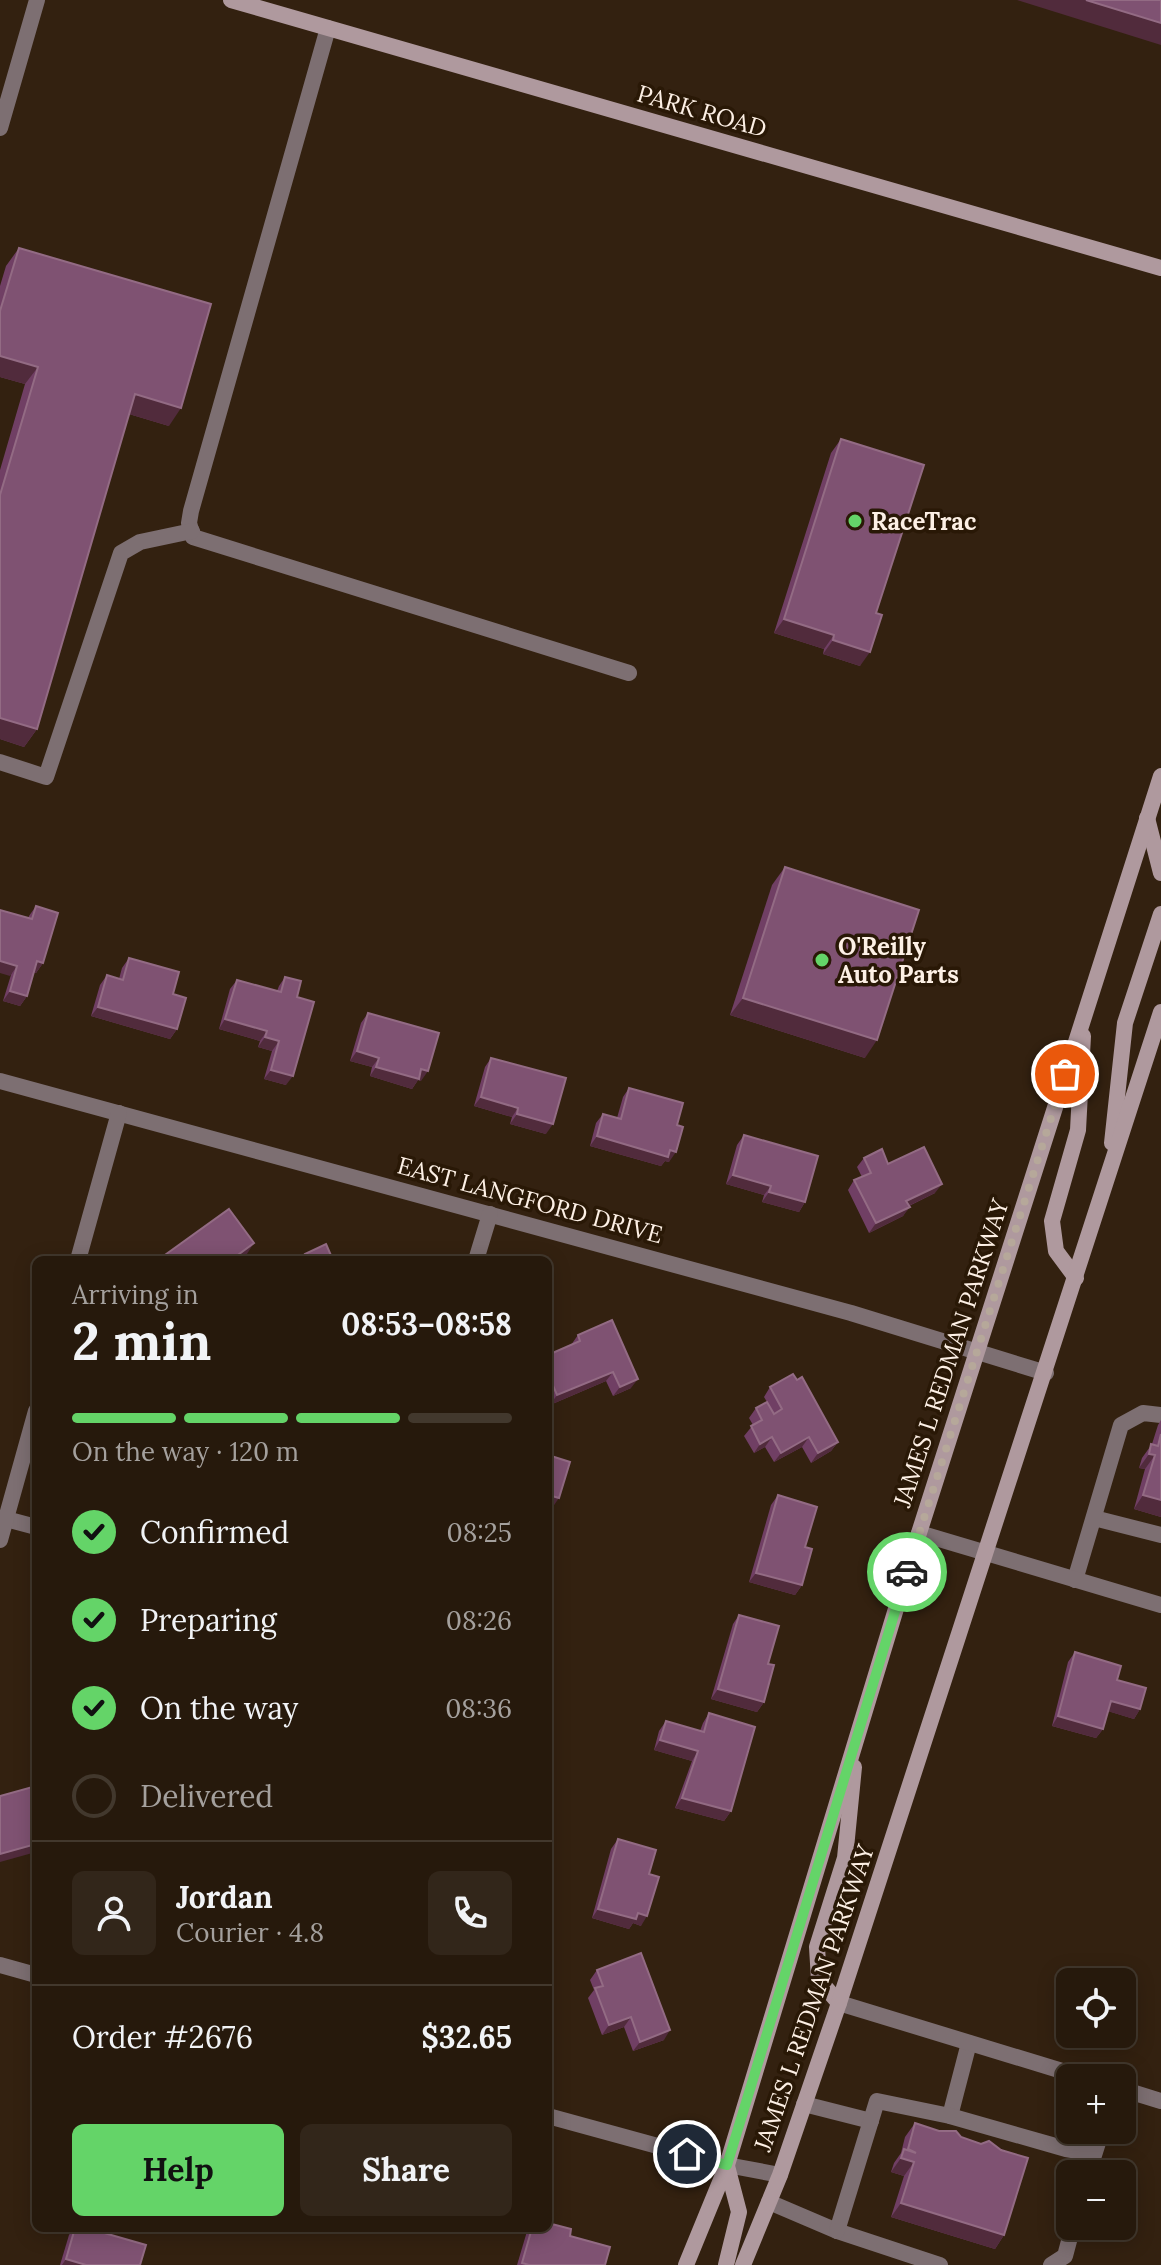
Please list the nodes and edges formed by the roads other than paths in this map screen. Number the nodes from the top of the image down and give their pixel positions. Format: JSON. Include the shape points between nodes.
{"nodes":[{"id":1,"x":37,"y":0,"type":"edge"},
{"id":2,"x":231,"y":0,"type":"edge"},
{"id":3,"x":328,"y":28,"type":"junction"},
{"id":4,"x":0,"y":128,"type":"edge"},
{"id":5,"x":1161,"y":268,"type":"edge"},
{"id":6,"x":192,"y":531,"type":"junction"},
{"id":7,"x":629,"y":673,"type":"dead end"},
{"id":8,"x":0,"y":762,"type":"edge"},
{"id":9,"x":1161,"y":776,"type":"edge"},
{"id":10,"x":1154,"y":821,"type":"edge"},
{"id":11,"x":1161,"y":873,"type":"edge"},
{"id":12,"x":1161,"y":914,"type":"edge"},
{"id":13,"x":1161,"y":1012,"type":"edge"},
{"id":14,"x":1084,"y":1014,"type":"junction"},
{"id":15,"x":0,"y":1081,"type":"edge"},
{"id":16,"x":119,"y":1113,"type":"junction"},
{"id":17,"x":1108,"y":1176,"type":"junction"},
{"id":18,"x":490,"y":1214,"type":"junction"},
{"id":19,"x":79,"y":1256,"type":"edge"},
{"id":20,"x":477,"y":1256,"type":"edge"},
{"id":21,"x":1076,"y":1278,"type":"junction"},
{"id":22,"x":976,"y":1353,"type":"junction"},
{"id":23,"x":1046,"y":1373,"type":"junction"},
{"id":24,"x":1161,"y":1415,"type":"edge"},
{"id":25,"x":32,"y":1425,"type":"edge"},
{"id":26,"x":1094,"y":1518,"type":"junction"},
{"id":27,"x":6,"y":1519,"type":"junction"},
{"id":28,"x":32,"y":1526,"type":"edge"},
{"id":29,"x":919,"y":1533,"type":"junction"},
{"id":30,"x":1161,"y":1535,"type":"edge"},
{"id":31,"x":0,"y":1540,"type":"edge"},
{"id":32,"x":987,"y":1555,"type":"junction"},
{"id":33,"x":1075,"y":1580,"type":"junction"},
{"id":34,"x":1161,"y":1605,"type":"edge"},
{"id":35,"x":858,"y":1730,"type":"junction"},
{"id":36,"x":0,"y":1965,"type":"edge"},
{"id":37,"x":32,"y":1974,"type":"edge"},
{"id":38,"x":839,"y":2003,"type":"junction"},
{"id":39,"x":969,"y":2043,"type":"junction"},
{"id":40,"x":1056,"y":2069,"type":"edge"},
{"id":41,"x":1136,"y":2093,"type":"edge"},
{"id":42,"x":1161,"y":2101,"type":"edge"},
{"id":43,"x":804,"y":2104,"type":"junction"},
{"id":44,"x":950,"y":2116,"type":"junction"},
{"id":45,"x":552,"y":2117,"type":"edge"},
{"id":46,"x":871,"y":2121,"type":"junction"},
{"id":47,"x":1097,"y":2144,"type":"edge"},
{"id":48,"x":1095,"y":2149,"type":"junction"},
{"id":49,"x":1092,"y":2160,"type":"edge"},
{"id":50,"x":727,"y":2165,"type":"junction"},
{"id":51,"x":780,"y":2175,"type":"junction"},
{"id":52,"x":769,"y":2202,"type":"junction"},
{"id":53,"x":837,"y":2231,"type":"junction"},
{"id":54,"x":1069,"y":2240,"type":"edge"},
{"id":55,"x":686,"y":2265,"type":"edge"},
{"id":56,"x":726,"y":2265,"type":"edge"},
{"id":57,"x":743,"y":2265,"type":"edge"},
{"id":58,"x":940,"y":2265,"type":"edge"},
{"id":59,"x":1051,"y":2265,"type":"edge"}],
"edges":[{"from":1,"to":4,"type":"street"},
{"from":2,"to":3,"type":"main road","name":"PARK ROAD"},
{"from":3,"to":5,"type":"main road","name":"PARK ROAD"},
{"from":3,"to":6,"type":"street","via":[[191,511]]},
{"from":6,"to":7,"type":"street","via":[[193,537],[307,575]]},
{"from":6,"to":8,"type":"street","via":[[140,542],[121,553],[46,777]]},
{"from":9,"to":10,"type":"main road","name":"JAMES L REDMAN PARKWAY"},
{"from":10,"to":11,"type":"main road"},
{"from":10,"to":14,"type":"main road","name":"JAMES L REDMAN PARKWAY"},
{"from":12,"to":17,"type":"main road","via":[[1125,1023]]},
{"from":13,"to":17,"type":"main road","name":"JAMES L REDMAN PARKWAY"},
{"from":14,"to":21,"type":"main road","via":[[1078,1130],[1052,1221],[1056,1251]]},
{"from":14,"to":22,"type":"main road","name":"JAMES L REDMAN PARKWAY"},
{"from":15,"to":16,"type":"street","name":"EAST LANGFORD DRIVE"},
{"from":16,"to":18,"type":"street","name":"EAST LANGFORD DRIVE"},
{"from":16,"to":19,"type":"street"},
{"from":17,"to":21,"type":"main road","name":"JAMES L REDMAN PARKWAY"},
{"from":18,"to":20,"type":"street"},
{"from":18,"to":22,"type":"street","name":"EAST LANGFORD DRIVE","via":[[851,1313]]},
{"from":21,"to":23,"type":"main road","name":"JAMES L REDMAN PARKWAY"},
{"from":22,"to":23,"type":"street","name":"EAST LANGFORD DRIVE"},
{"from":22,"to":29,"type":"main road","name":"JAMES L REDMAN PARKWAY"},
{"from":23,"to":32,"type":"main road","name":"JAMES L REDMAN PARKWAY"},
{"from":24,"to":26,"type":"street","via":[[1143,1413],[1121,1425]]},
{"from":25,"to":27,"type":"street"},
{"from":26,"to":30,"type":"street"},
{"from":26,"to":33,"type":"street"},
{"from":27,"to":28,"type":"street"},
{"from":27,"to":31,"type":"street"},
{"from":29,"to":32,"type":"street"},
{"from":29,"to":35,"type":"main road","name":"JAMES L REDMAN PARKWAY"},
{"from":32,"to":33,"type":"street"},
{"from":32,"to":38,"type":"main road","name":"JAMES L REDMAN PARKWAY"},
{"from":33,"to":34,"type":"street"},
{"from":35,"to":38,"type":"main road","via":[[845,1858],[817,1947],[819,1980]]},
{"from":35,"to":50,"type":"main road","name":"JAMES L REDMAN PARKWAY"},
{"from":36,"to":37,"type":"street"},
{"from":38,"to":39,"type":"street"},
{"from":38,"to":43,"type":"main road","name":"JAMES L REDMAN PARKWAY"},
{"from":39,"to":40,"type":"street"},
{"from":39,"to":44,"type":"street"},
{"from":41,"to":42,"type":"street"},
{"from":43,"to":46,"type":"street"},
{"from":43,"to":51,"type":"main road","name":"JAMES L REDMAN PARKWAY"},
{"from":44,"to":46,"type":"street","via":[[877,2101]]},
{"from":44,"to":48,"type":"street","via":[[1066,2149]]},
{"from":45,"to":50,"type":"street"},
{"from":46,"to":53,"type":"street"},
{"from":47,"to":48,"type":"street"},
{"from":48,"to":49,"type":"street"},
{"from":50,"to":51,"type":"street"},
{"from":50,"to":55,"type":"main road","name":"JAMES L REDMAN PARKWAY"},
{"from":50,"to":56,"type":"main road","via":[[739,2212]]},
{"from":51,"to":52,"type":"main road","name":"JAMES L REDMAN PARKWAY"},
{"from":52,"to":53,"type":"street"},
{"from":52,"to":57,"type":"main road","name":"JAMES L REDMAN PARKWAY"},
{"from":53,"to":58,"type":"street"},
{"from":54,"to":59,"type":"street","via":[[1065,2256]]}]}
